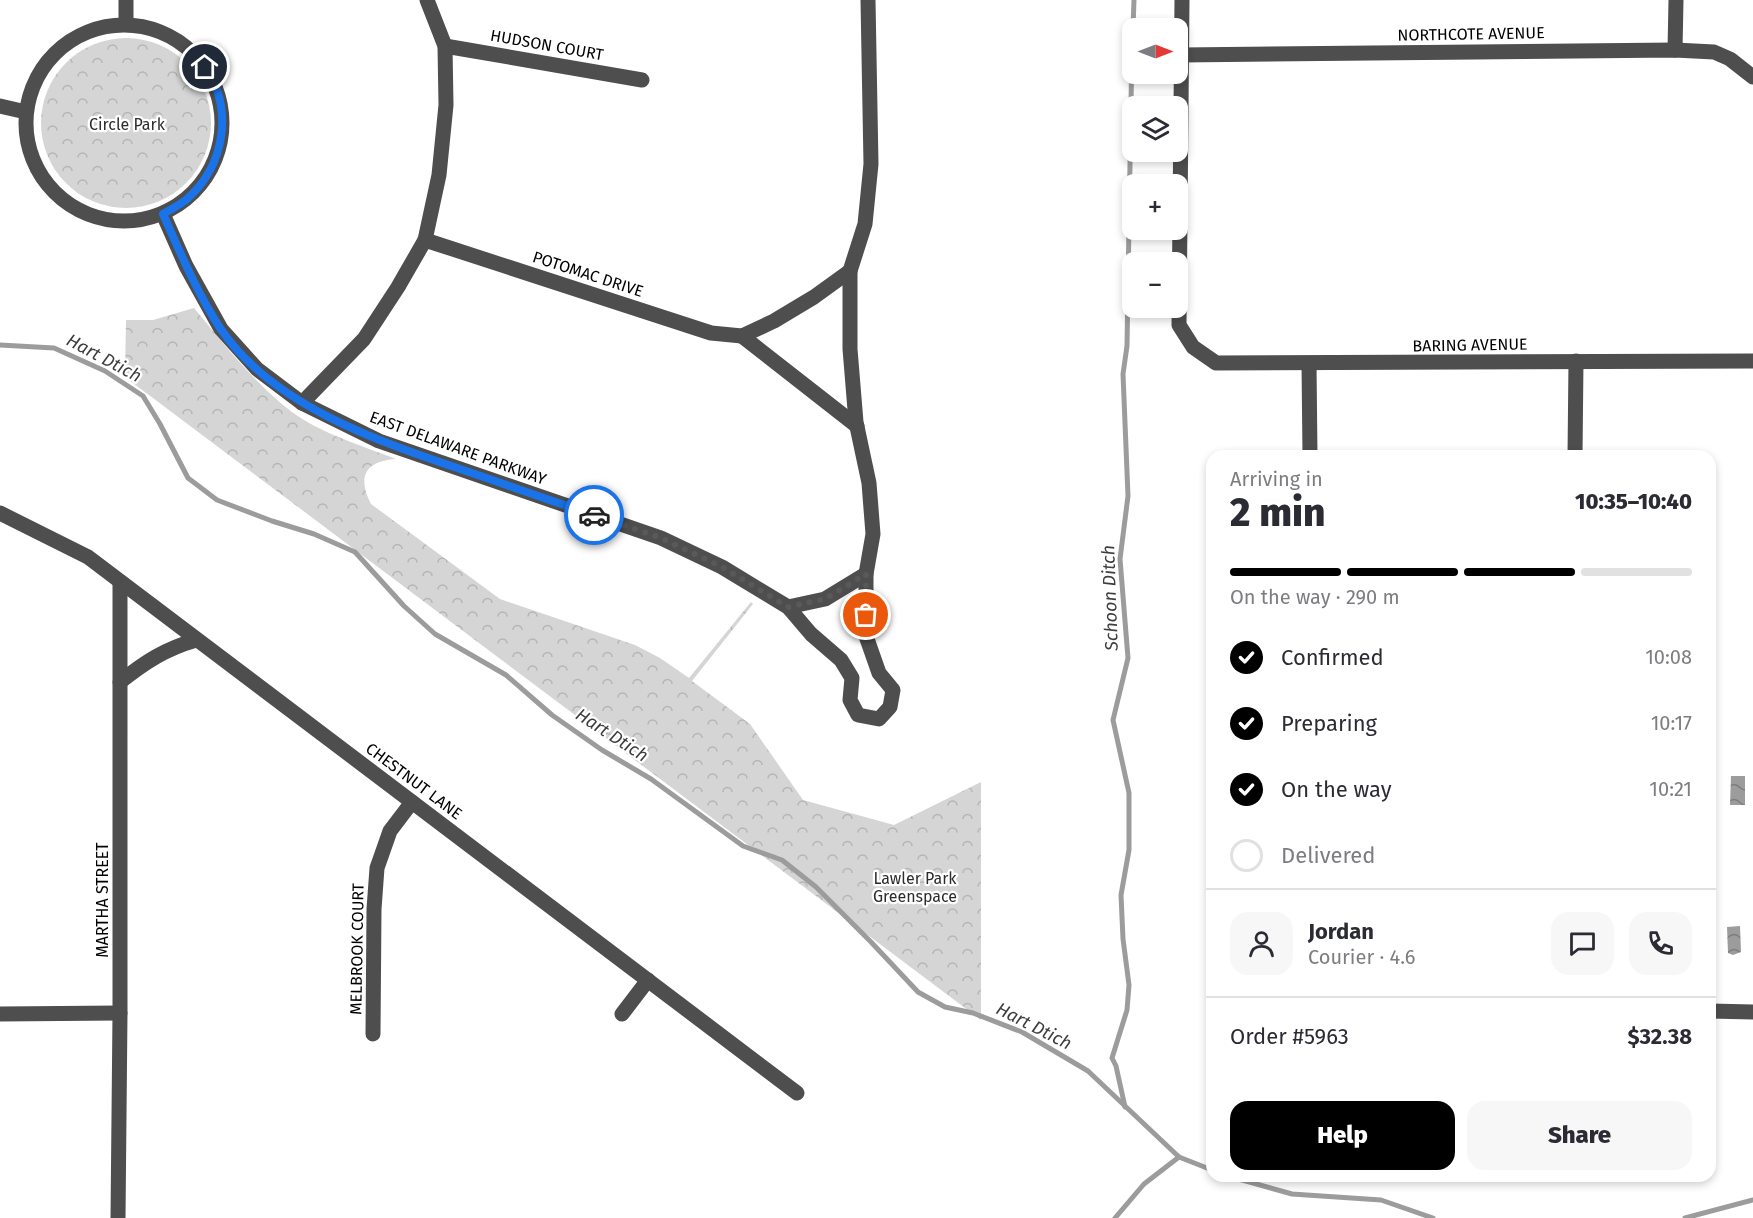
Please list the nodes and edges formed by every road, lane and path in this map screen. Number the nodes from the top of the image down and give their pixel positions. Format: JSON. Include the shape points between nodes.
{"nodes":[{"id":1,"x":126,"y":0,"type":"edge"},
{"id":2,"x":427,"y":0,"type":"edge"},
{"id":3,"x":868,"y":0,"type":"edge"},
{"id":4,"x":1182,"y":0,"type":"edge"},
{"id":5,"x":1676,"y":0,"type":"edge"},
{"id":6,"x":1182,"y":18,"type":"edge"},
{"id":7,"x":126,"y":24,"type":"junction"},
{"id":8,"x":445,"y":46,"type":"junction"},
{"id":9,"x":1675,"y":50,"type":"junction"},
{"id":10,"x":1188,"y":55,"type":"edge"},
{"id":11,"x":1753,"y":77,"type":"edge"},
{"id":12,"x":642,"y":80,"type":"dead end"},
{"id":13,"x":1181,"y":84,"type":"edge"},
{"id":14,"x":0,"y":106,"type":"edge"},
{"id":15,"x":26,"y":112,"type":"junction"},
{"id":16,"x":163,"y":214,"type":"junction"},
{"id":17,"x":425,"y":240,"type":"junction"},
{"id":18,"x":850,"y":272,"type":"junction"},
{"id":19,"x":742,"y":336,"type":"junction"},
{"id":20,"x":1576,"y":361,"type":"junction"},
{"id":21,"x":1753,"y":361,"type":"edge"},
{"id":22,"x":1310,"y":364,"type":"junction"},
{"id":23,"x":302,"y":403,"type":"junction"},
{"id":24,"x":857,"y":426,"type":"junction"},
{"id":25,"x":1310,"y":450,"type":"edge"},
{"id":26,"x":1575,"y":450,"type":"edge"},
{"id":27,"x":0,"y":513,"type":"edge"},
{"id":28,"x":866,"y":574,"type":"junction"},
{"id":29,"x":120,"y":582,"type":"junction"},
{"id":30,"x":788,"y":607,"type":"junction"},
{"id":31,"x":196,"y":640,"type":"junction"},
{"id":32,"x":120,"y":682,"type":"junction"},
{"id":33,"x":412,"y":802,"type":"junction"},
{"id":34,"x":648,"y":980,"type":"junction"},
{"id":35,"x":1716,"y":1011,"type":"edge"},
{"id":36,"x":1753,"y":1011,"type":"edge"},
{"id":37,"x":120,"y":1013,"type":"junction"},
{"id":38,"x":0,"y":1014,"type":"edge"},
{"id":39,"x":622,"y":1014,"type":"dead end"},
{"id":40,"x":373,"y":1034,"type":"dead end"},
{"id":41,"x":797,"y":1093,"type":"dead end"},
{"id":42,"x":118,"y":1218,"type":"edge"}],
"edges":[{"from":1,"to":7,"type":"street"},
{"from":2,"to":8,"type":"street"},
{"from":3,"to":18,"type":"street","via":[[871,164],[865,224]]},
{"from":4,"to":6,"type":"street"},
{"from":5,"to":9,"type":"street"},
{"from":7,"to":15,"type":"street","via":[[90,30],[59,49],[37,78]]},
{"from":7,"to":16,"type":"street","via":[[152,28],[177,39],[197,56],[212,78],[221,104],[217,157],[186,200]]},
{"from":8,"to":12,"type":"street","name":"HUDSON COURT"},
{"from":8,"to":17,"type":"street","via":[[446,105],[439,175]]},
{"from":9,"to":10,"type":"street","name":"NORTHCOTE AVENUE"},
{"from":9,"to":11,"type":"street","name":"NORTHCOTE AVENUE","via":[[1713,52],[1730,59]]},
{"from":13,"to":22,"type":"street","name":"BARING AVENUE","via":[[1179,325],[1193,347],[1216,363]]},
{"from":14,"to":15,"type":"street"},
{"from":15,"to":16,"type":"street","via":[[28,140],[36,167],[58,197],[90,216],[108,220],[127,222]]},
{"from":16,"to":23,"type":"street","name":"EAST DELAWARE PARKWAY","via":[[221,329],[257,369]]},
{"from":17,"to":19,"type":"street","name":"POTOMAC DRIVE","via":[[711,333]]},
{"from":17,"to":23,"type":"street","via":[[364,339]]},
{"from":18,"to":19,"type":"street","via":[[774,321]]},
{"from":18,"to":24,"type":"street","via":[[850,349]]},
{"from":19,"to":24,"type":"street"},
{"from":20,"to":21,"type":"street","name":"BARING AVENUE"},
{"from":20,"to":22,"type":"street","name":"BARING AVENUE"},
{"from":20,"to":26,"type":"street"},
{"from":22,"to":25,"type":"street"},
{"from":23,"to":30,"type":"street","name":"EAST DELAWARE PARKWAY","via":[[379,441],[661,538],[722,567]]},
{"from":24,"to":28,"type":"street","via":[[869,483],[873,534]]},
{"from":27,"to":29,"type":"street","name":"CHESTNUT LANE","via":[[88,557]]},
{"from":28,"to":30,"type":"street","via":[[825,599]]},
{"from":28,"to":30,"type":"street","name":"EAST DELAWARE PARKWAY","via":[[866,636],[879,673],[893,690],[890,707],[879,718],[858,715],[850,700],[852,678],[841,660]]},
{"from":29,"to":31,"type":"street","name":"CHESTNUT LANE"},
{"from":29,"to":32,"type":"street","name":"MARTHA STREET"},
{"from":31,"to":32,"type":"street","via":[[171,647]]},
{"from":31,"to":33,"type":"street","name":"CHESTNUT LANE"},
{"from":32,"to":37,"type":"street","name":"MARTHA STREET"},
{"from":33,"to":34,"type":"street","name":"CHESTNUT LANE"},
{"from":33,"to":40,"type":"street","name":"MELBROOK COURT","via":[[390,831],[377,868]]},
{"from":34,"to":39,"type":"street"},
{"from":34,"to":41,"type":"street","name":"CHESTNUT LANE"},
{"from":35,"to":36,"type":"street"},
{"from":37,"to":38,"type":"street"},
{"from":37,"to":42,"type":"street","name":"MARTHA STREET"}]}
